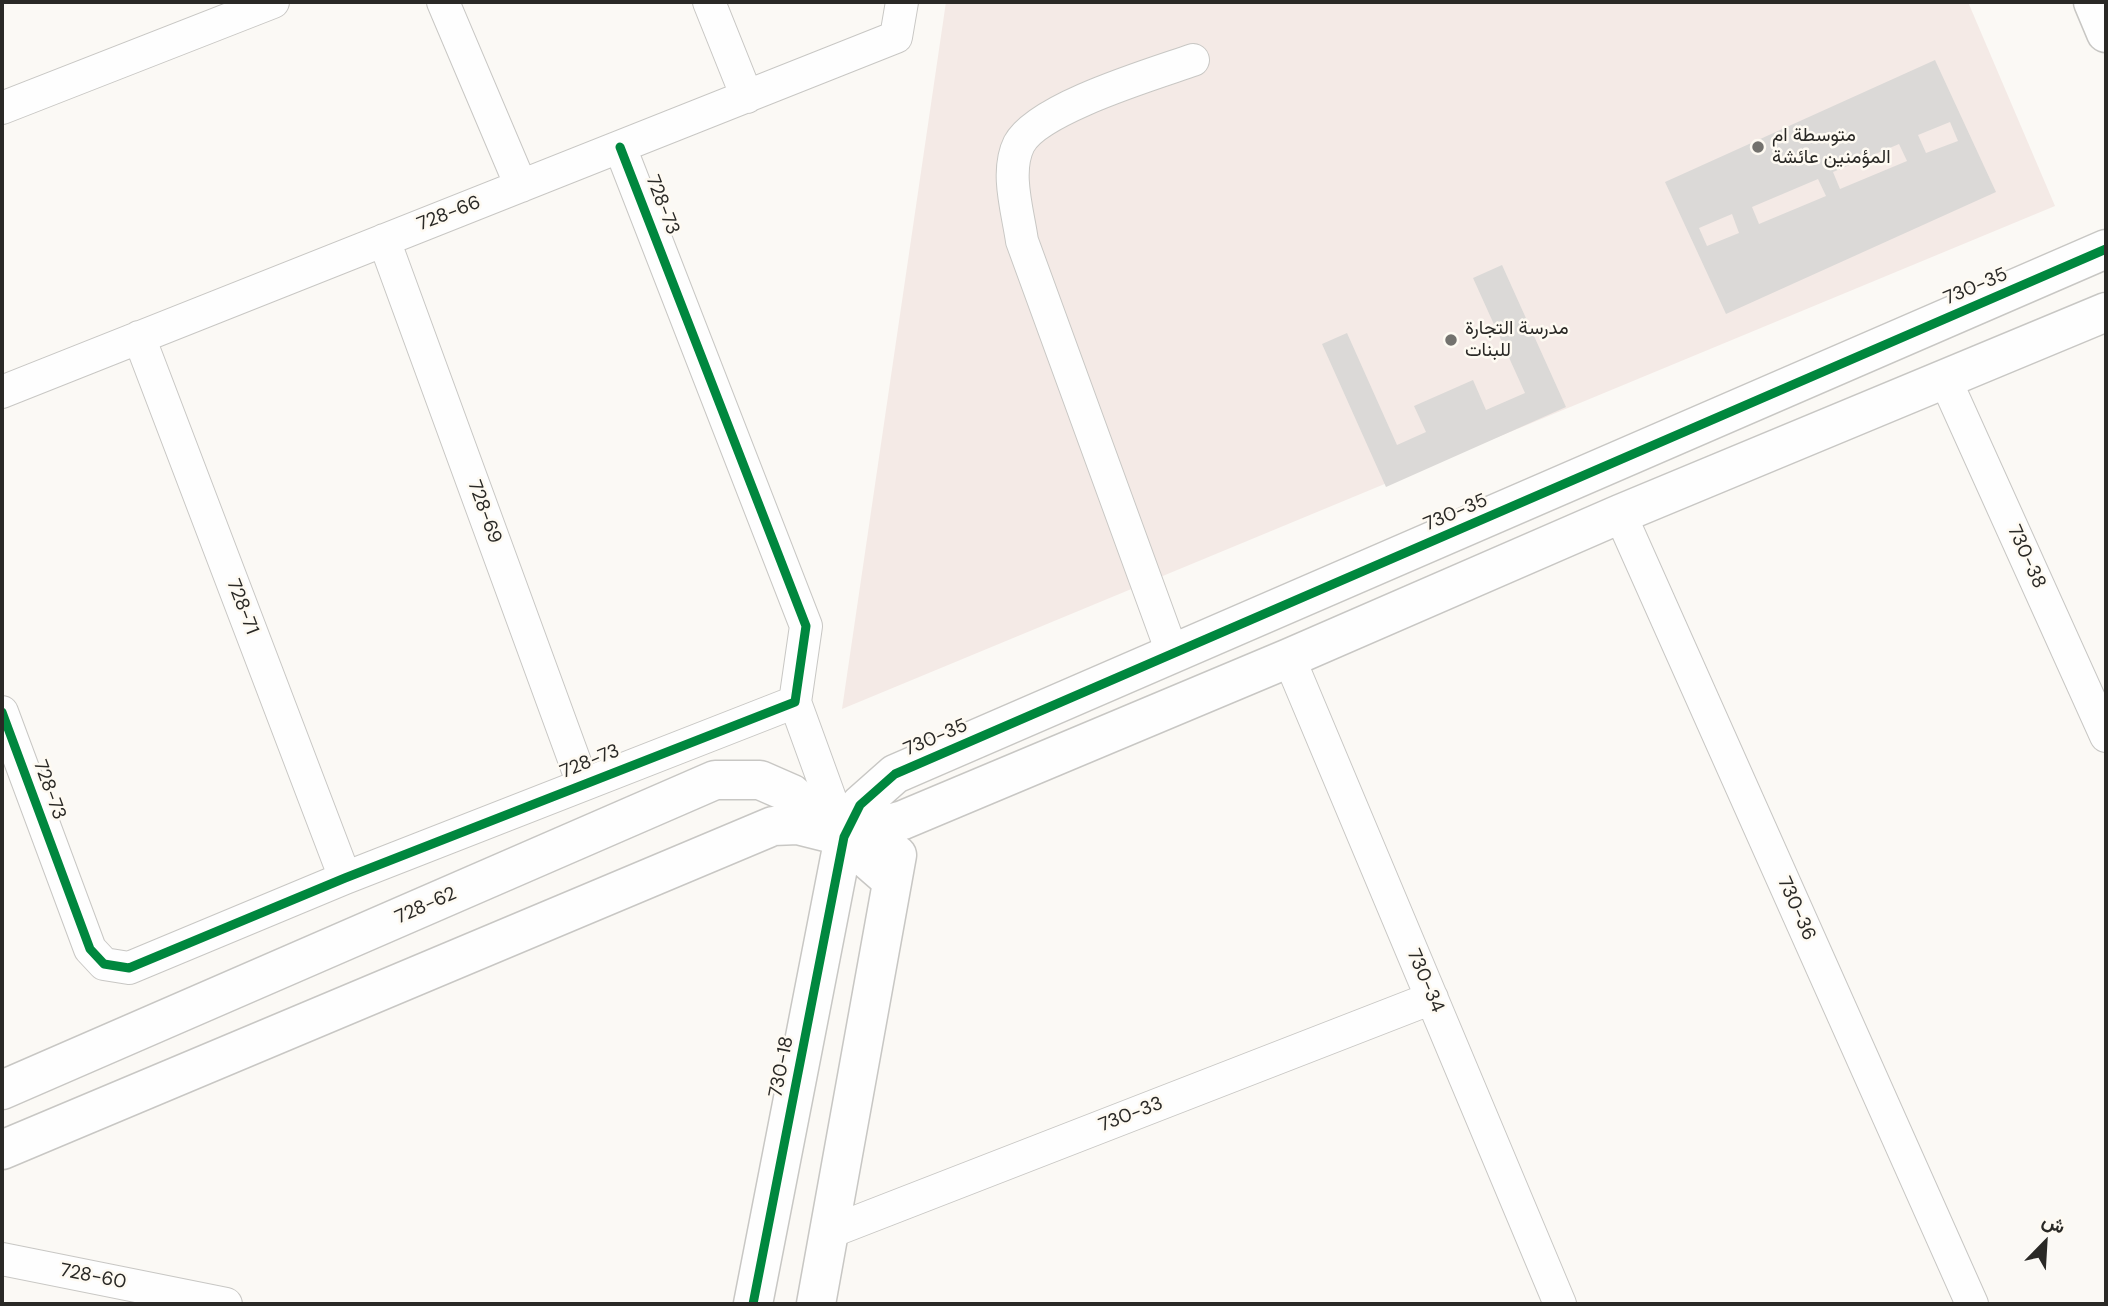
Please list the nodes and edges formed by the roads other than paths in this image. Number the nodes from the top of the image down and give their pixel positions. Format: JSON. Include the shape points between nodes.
{"nodes":[{"id":1,"x":273,"y":2,"type":"edge"},
{"id":2,"x":443,"y":2,"type":"edge"},
{"id":3,"x":709,"y":2,"type":"edge"},
{"id":4,"x":902,"y":2,"type":"edge"},
{"id":5,"x":1192,"y":60,"type":"dead end"},
{"id":6,"x":747,"y":97,"type":"junction"},
{"id":7,"x":2,"y":108,"type":"edge"},
{"id":8,"x":620,"y":147,"type":"junction"},
{"id":9,"x":521,"y":186,"type":"junction"},
{"id":10,"x":384,"y":240,"type":"junction"},
{"id":11,"x":2106,"y":249,"type":"edge"},
{"id":12,"x":2106,"y":312,"type":"edge"},
{"id":13,"x":139,"y":337,"type":"junction"},
{"id":14,"x":1945,"y":379,"type":"junction"},
{"id":15,"x":2,"y":391,"type":"edge"},
{"id":16,"x":1620,"y":514,"type":"junction"},
{"id":17,"x":1173,"y":654,"type":"junction"},
{"id":18,"x":1289,"y":658,"type":"junction"},
{"id":19,"x":795,"y":702,"type":"junction"},
{"id":20,"x":2,"y":712,"type":"edge"},
{"id":21,"x":2106,"y":736,"type":"edge"},
{"id":22,"x":583,"y":784,"type":"junction"},
{"id":23,"x":903,"y":820,"type":"junction"},
{"id":24,"x":844,"y":836,"type":"junction"},
{"id":25,"x":345,"y":878,"type":"junction"},
{"id":26,"x":892,"y":881,"type":"junction"},
{"id":27,"x":1432,"y":998,"type":"junction"},
{"id":28,"x":147,"y":1026,"type":"junction"},
{"id":29,"x":171,"y":1079,"type":"junction"},
{"id":30,"x":2,"y":1090,"type":"edge"},
{"id":31,"x":2,"y":1150,"type":"edge"},
{"id":32,"x":830,"y":1231,"type":"junction"},
{"id":33,"x":2,"y":1259,"type":"edge"},
{"id":34,"x":226,"y":1304,"type":"edge"},
{"id":35,"x":753,"y":1304,"type":"edge"},
{"id":36,"x":816,"y":1304,"type":"edge"},
{"id":37,"x":1560,"y":1304,"type":"edge"},
{"id":38,"x":1972,"y":1304,"type":"edge"}],
"edges":[{"from":1,"to":7,"type":"street"},
{"from":2,"to":9,"type":"street"},
{"from":3,"to":6,"type":"street"},
{"from":4,"to":6,"type":"street","name":"728-66","via":[[897,37]]},
{"from":5,"to":17,"type":"street","via":[[1037,123],[1019,145],[1012,172],[1022,241]]},
{"from":6,"to":8,"type":"street","name":"728-66"},
{"from":8,"to":9,"type":"street","name":"728-66"},
{"from":8,"to":19,"type":"street","name":"728-73","via":[[806,626]]},
{"from":9,"to":10,"type":"street","name":"728-66"},
{"from":10,"to":13,"type":"street","name":"728-66"},
{"from":10,"to":22,"type":"street","name":"728-69"},
{"from":11,"to":17,"type":"street","name":"730-35"},
{"from":12,"to":14,"type":"street"},
{"from":13,"to":15,"type":"street","name":"728-66"},
{"from":13,"to":25,"type":"street","name":"728-71"},
{"from":14,"to":16,"type":"street"},
{"from":14,"to":21,"type":"street","name":"730-38"},
{"from":16,"to":18,"type":"street"},
{"from":16,"to":38,"type":"street","name":"730-36"},
{"from":17,"to":24,"type":"street","name":"730-35","via":[[895,774],[859,805]]},
{"from":18,"to":23,"type":"street"},
{"from":18,"to":27,"type":"street","name":"730-34"},
{"from":19,"to":22,"type":"street","name":"728-73"},
{"from":19,"to":24,"type":"street"},
{"from":20,"to":25,"type":"street","name":"728-73","via":[[90,949],[104,964],[129,968]]},
{"from":22,"to":25,"type":"street","name":"728-73"},
{"from":23,"to":24,"type":"street"},
{"from":23,"to":26,"type":"street"},
{"from":24,"to":26,"type":"street","name":"728-62"},
{"from":24,"to":28,"type":"street","name":"728-62","via":[[792,794],[760,779],[715,780]]},
{"from":24,"to":29,"type":"street","name":"728-62","via":[[798,825],[773,826]]},
{"from":24,"to":35,"type":"street","name":"730-18"},
{"from":26,"to":32,"type":"street"},
{"from":27,"to":32,"type":"street","name":"730-33"},
{"from":27,"to":37,"type":"street","name":"730-34"},
{"from":28,"to":29,"type":"street"},
{"from":28,"to":30,"type":"street","name":"728-62"},
{"from":29,"to":31,"type":"street","name":"728-62"},
{"from":32,"to":36,"type":"street"},
{"from":33,"to":34,"type":"street","name":"728-60"}]}
